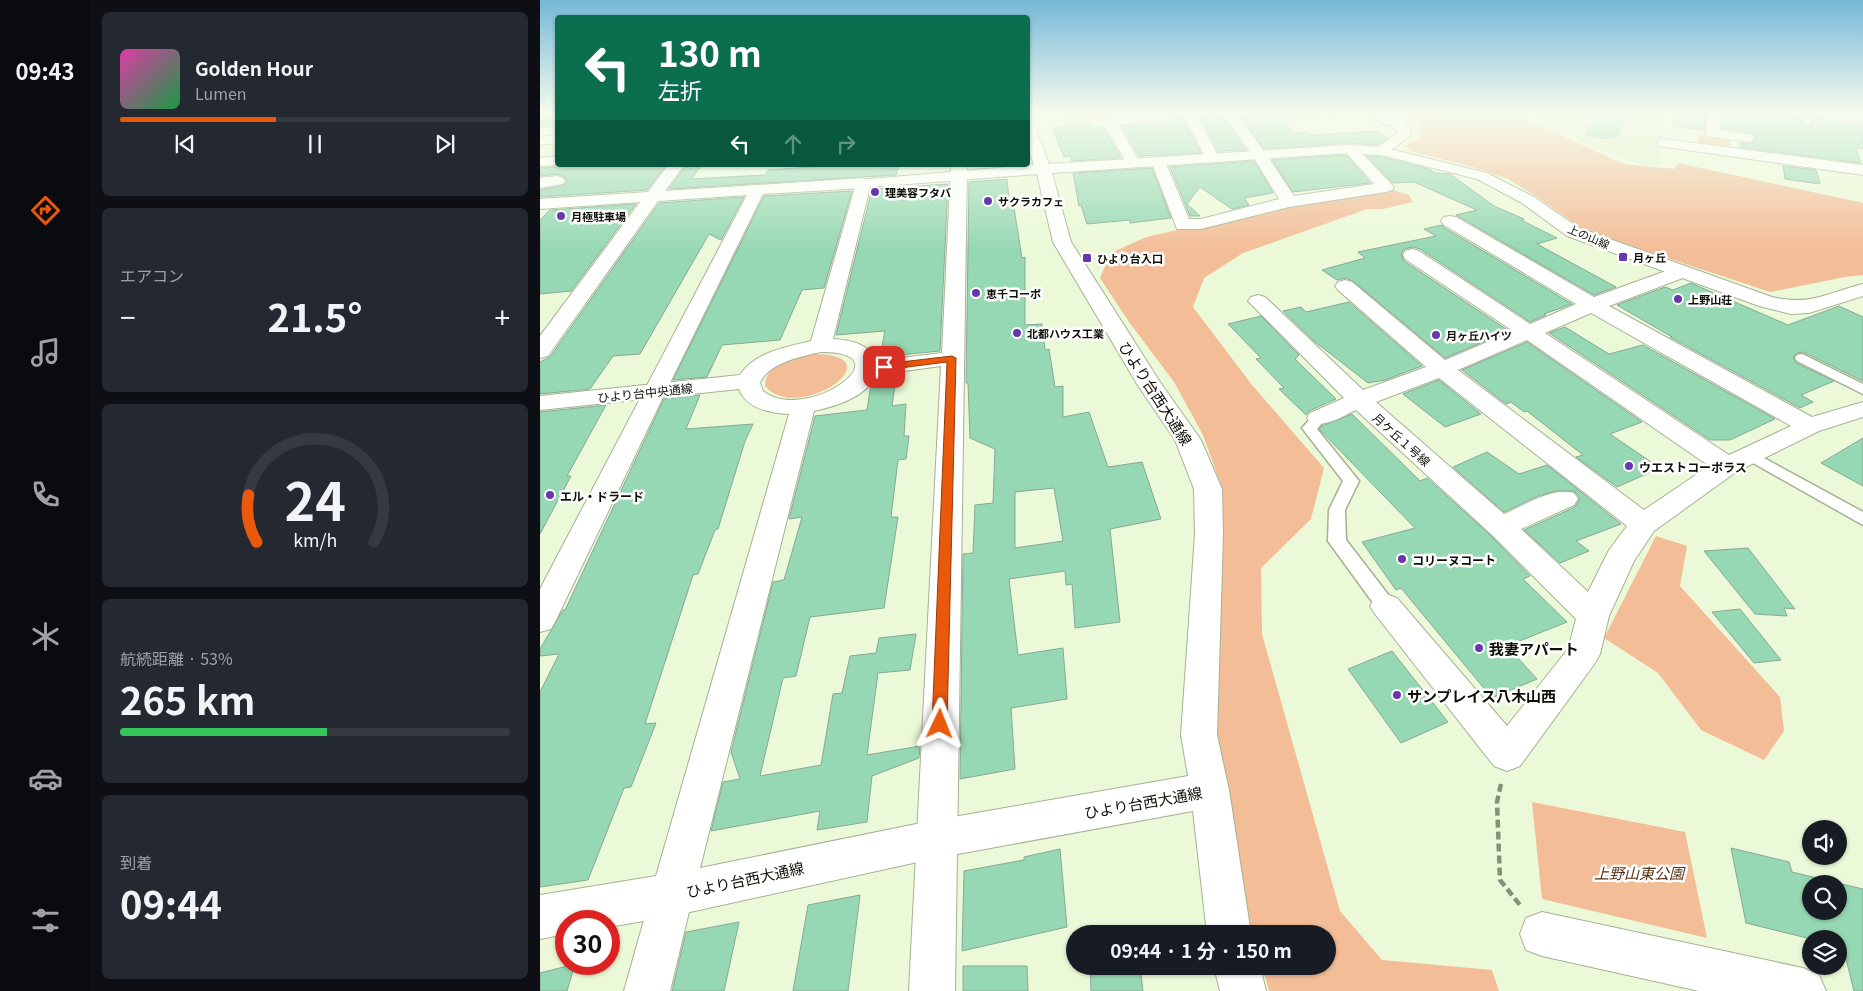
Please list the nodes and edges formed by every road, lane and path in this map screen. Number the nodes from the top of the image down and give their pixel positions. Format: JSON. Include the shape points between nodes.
{"nodes":[{"id":1,"x":1039,"y":158,"type":"edge"},
{"id":2,"x":1131,"y":158,"type":"edge"},
{"id":3,"x":1195,"y":158,"type":"edge"},
{"id":4,"x":1262,"y":158,"type":"edge"},
{"id":5,"x":1359,"y":158,"type":"edge"},
{"id":6,"x":1410,"y":158,"type":"edge"},
{"id":7,"x":1776,"y":158,"type":"edge"},
{"id":8,"x":555,"y":160,"type":"edge"},
{"id":9,"x":1158,"y":161,"type":"junction"},
{"id":10,"x":540,"y":162,"type":"edge"},
{"id":11,"x":1133,"y":162,"type":"junction"},
{"id":12,"x":675,"y":167,"type":"edge"},
{"id":13,"x":1043,"y":169,"type":"junction"},
{"id":14,"x":1863,"y":170,"type":"edge"},
{"id":15,"x":959,"y":171,"type":"edge"},
{"id":16,"x":557,"y":181,"type":"dead end"},
{"id":17,"x":540,"y":183,"type":"edge"},
{"id":18,"x":863,"y":183,"type":"junction"},
{"id":19,"x":758,"y":189,"type":"junction"},
{"id":20,"x":653,"y":197,"type":"junction"},
{"id":21,"x":1290,"y":202,"type":"junction"},
{"id":22,"x":542,"y":206,"type":"edge"},
{"id":23,"x":1450,"y":220,"type":"dead end"},
{"id":24,"x":1412,"y":255,"type":"dead end"},
{"id":25,"x":1681,"y":272,"type":"junction"},
{"id":26,"x":1345,"y":286,"type":"dead end"},
{"id":27,"x":1863,"y":290,"type":"edge"},
{"id":28,"x":1258,"y":302,"type":"dead end"},
{"id":29,"x":1592,"y":305,"type":"junction"},
{"id":30,"x":1529,"y":332,"type":"junction"},
{"id":31,"x":821,"y":345,"type":"junction"},
{"id":32,"x":540,"y":351,"type":"edge"},
{"id":33,"x":952,"y":358,"type":"junction"},
{"id":34,"x":1802,"y":358,"type":"dead end"},
{"id":35,"x":868,"y":369,"type":"junction"},
{"id":36,"x":1442,"y":369,"type":"junction"},
{"id":37,"x":749,"y":381,"type":"junction"},
{"id":38,"x":1863,"y":390,"type":"edge"},
{"id":39,"x":654,"y":391,"type":"junction"},
{"id":40,"x":1359,"y":400,"type":"junction"},
{"id":41,"x":540,"y":403,"type":"edge"},
{"id":42,"x":803,"y":406,"type":"junction"},
{"id":43,"x":1863,"y":409,"type":"edge"},
{"id":44,"x":1320,"y":418,"type":"joint"},
{"id":45,"x":1810,"y":426,"type":"junction"},
{"id":46,"x":1752,"y":456,"type":"junction"},
{"id":47,"x":1726,"y":466,"type":"junction"},
{"id":48,"x":1564,"y":499,"type":"dead end"},
{"id":49,"x":1863,"y":519,"type":"edge"},
{"id":50,"x":1644,"y":524,"type":"junction"},
{"id":51,"x":1501,"y":526,"type":"junction"},
{"id":52,"x":1386,"y":606,"type":"joint"},
{"id":53,"x":1593,"y":616,"type":"junction"},
{"id":54,"x":540,"y":620,"type":"edge"},
{"id":55,"x":1507,"y":754,"type":"junction"},
{"id":56,"x":1210,"y":790,"type":"junction"},
{"id":57,"x":936,"y":839,"type":"junction"},
{"id":58,"x":672,"y":895,"type":"junction"},
{"id":59,"x":540,"y":917,"type":"edge"},
{"id":60,"x":1228,"y":925,"type":"edge"},
{"id":61,"x":1542,"y":934,"type":"joint"},
{"id":62,"x":1239,"y":975,"type":"edge"},
{"id":63,"x":1788,"y":989,"type":"edge"},
{"id":64,"x":647,"y":991,"type":"edge"},
{"id":65,"x":932,"y":991,"type":"edge"},
{"id":66,"x":1243,"y":991,"type":"edge"}],
"edges":[{"from":1,"to":13,"type":"street","name":"ひより台西大通線"},
{"from":2,"to":11,"type":"street"},
{"from":3,"to":9,"type":"street","name":"上の山線"},
{"from":4,"to":21,"type":"street"},
{"from":5,"to":21,"type":"street","via":[[1386,187]]},
{"from":6,"to":25,"type":"street","name":"上の山線","via":[[1482,176],[1528,200],[1573,232]]},
{"from":7,"to":14,"type":"street"},
{"from":8,"to":10,"type":"street"},
{"from":9,"to":11,"type":"street","name":"上の山線"},
{"from":9,"to":21,"type":"street","via":[[1184,225],[1201,224]]},
{"from":11,"to":13,"type":"street","name":"上の山線"},
{"from":12,"to":20,"type":"street"},
{"from":13,"to":15,"type":"street","name":"上の山線"},
{"from":13,"to":56,"type":"street","name":"ひより台西大通線","via":[[1062,242],[1149,384],[1188,440],[1208,489],[1209,534],[1199,735]]},
{"from":15,"to":18,"type":"street","name":"上の山線"},
{"from":15,"to":33,"type":"street"},
{"from":16,"to":17,"type":"street"},
{"from":18,"to":19,"type":"street","name":"上の山線"},
{"from":18,"to":31,"type":"street"},
{"from":19,"to":20,"type":"street","name":"上の山線"},
{"from":19,"to":39,"type":"street"},
{"from":20,"to":22,"type":"street","name":"上の山線"},
{"from":20,"to":32,"type":"street"},
{"from":23,"to":29,"type":"street"},
{"from":24,"to":30,"type":"street"},
{"from":25,"to":27,"type":"street","name":"上の山線","via":[[1791,308],[1809,307]]},
{"from":25,"to":29,"type":"street","name":"月ケ丘１号線"},
{"from":26,"to":36,"type":"street"},
{"from":28,"to":40,"type":"street"},
{"from":29,"to":30,"type":"street","name":"月ケ丘１号線"},
{"from":29,"to":45,"type":"street"},
{"from":30,"to":36,"type":"street","name":"月ケ丘１号線"},
{"from":30,"to":47,"type":"street"},
{"from":31,"to":35,"type":"street","via":[[856,350],[867,360]]},
{"from":31,"to":37,"type":"street","via":[[783,354],[766,362]]},
{"from":33,"to":35,"type":"street"},
{"from":33,"to":57,"type":"street"},
{"from":34,"to":38,"type":"lane"},
{"from":35,"to":42,"type":"street","via":[[853,387],[839,395]]},
{"from":36,"to":40,"type":"street","name":"月ケ丘１号線"},
{"from":36,"to":50,"type":"street"},
{"from":37,"to":39,"type":"street","name":"ひより台中央通線"},
{"from":37,"to":42,"type":"street","via":[[750,392],[757,399],[768,404]]},
{"from":39,"to":41,"type":"street","name":"ひより台中央通線"},
{"from":39,"to":54,"type":"street"},
{"from":40,"to":44,"type":"street"},
{"from":40,"to":51,"type":"street","name":"月ケ丘１号線"},
{"from":42,"to":58,"type":"street"},
{"from":43,"to":45,"type":"street"},
{"from":44,"to":52,"type":"lane","via":[[1309,428],[1351,481],[1337,510],[1337,541]]},
{"from":45,"to":46,"type":"street"},
{"from":46,"to":47,"type":"street"},
{"from":46,"to":49,"type":"lane"},
{"from":47,"to":50,"type":"street"},
{"from":48,"to":51,"type":"street"},
{"from":50,"to":53,"type":"street","via":[[1620,558]]},
{"from":51,"to":53,"type":"street","name":"月ケ丘１号線"},
{"from":52,"to":55,"type":"street"},
{"from":53,"to":55,"type":"street","via":[[1583,654]]},
{"from":55,"to":61,"type":"path","via":[[1497,802],[1500,880]]},
{"from":56,"to":57,"type":"street","name":"ひより台西大通線"},
{"from":56,"to":60,"type":"street"},
{"from":57,"to":58,"type":"street","name":"ひより台西大通線"},
{"from":57,"to":65,"type":"street"},
{"from":58,"to":59,"type":"street","name":"ひより台西大通線"},
{"from":58,"to":64,"type":"street"},
{"from":61,"to":63,"type":"street"},
{"from":62,"to":66,"type":"street"}]}
